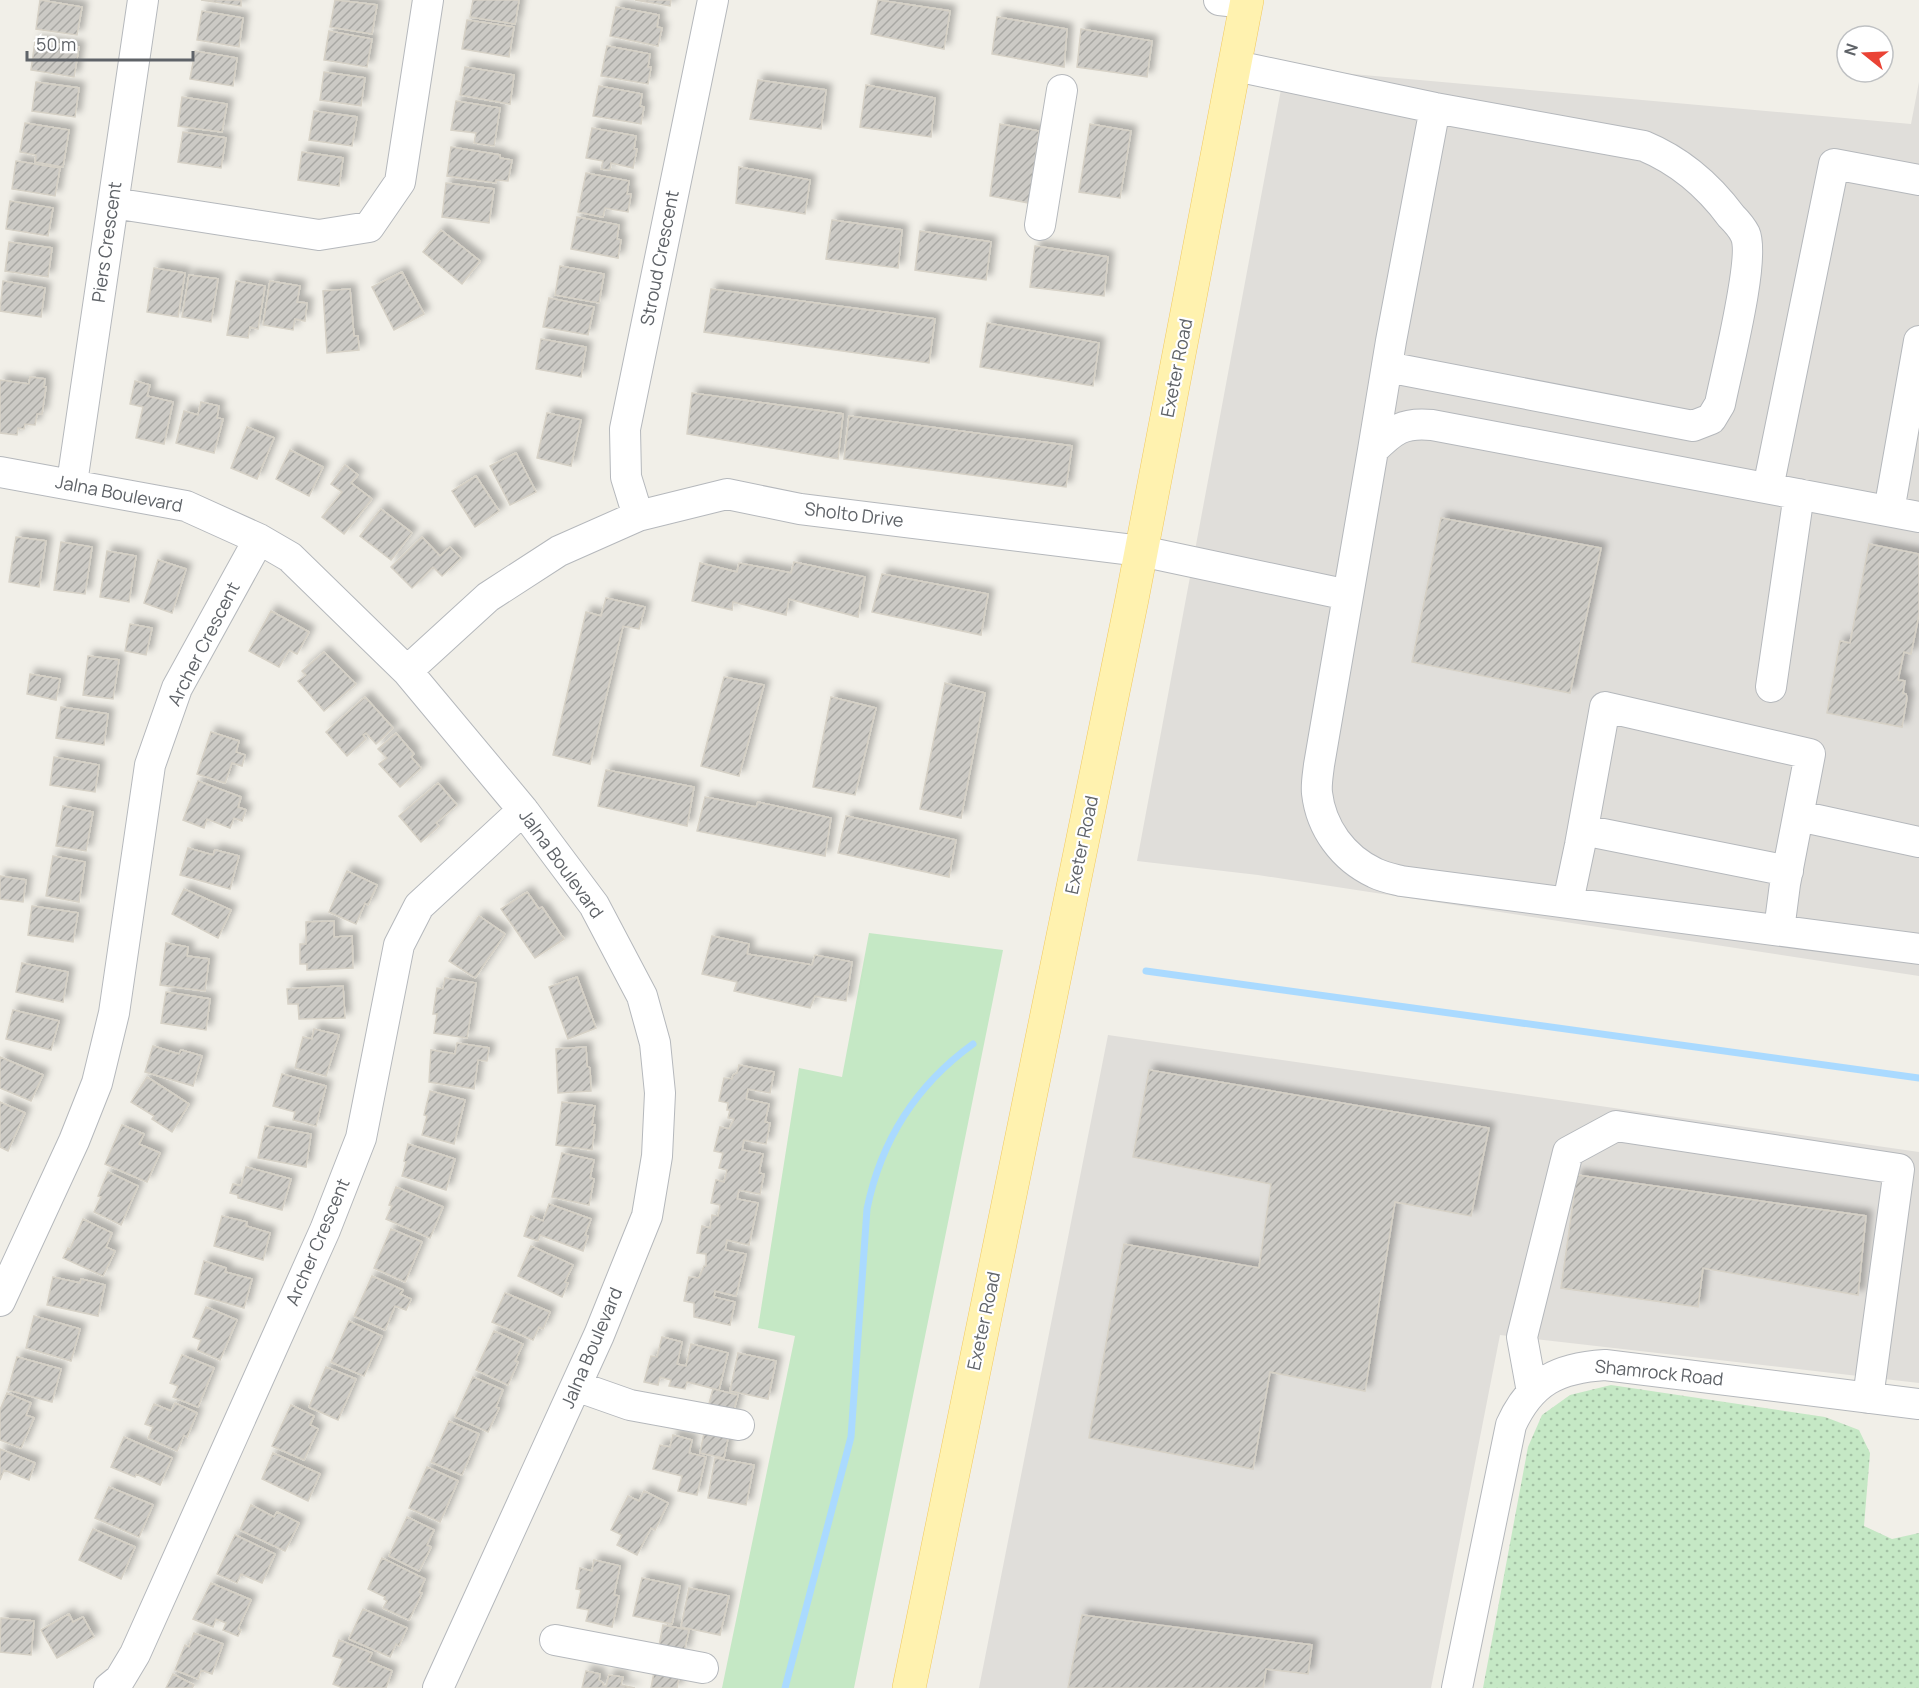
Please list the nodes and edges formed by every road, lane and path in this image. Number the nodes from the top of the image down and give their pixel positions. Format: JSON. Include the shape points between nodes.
{"nodes":[{"id":1,"x":143,"y":0,"type":"edge"},
{"id":2,"x":428,"y":0,"type":"edge"},
{"id":3,"x":712,"y":0,"type":"edge"},
{"id":4,"x":1238,"y":1,"type":"edge"},
{"id":5,"x":1236,"y":66,"type":"junction"},
{"id":6,"x":1062,"y":90,"type":"dead end"},
{"id":7,"x":1435,"y":108,"type":"junction"},
{"id":8,"x":1919,"y":180,"type":"edge"},
{"id":9,"x":113,"y":203,"type":"junction"},
{"id":10,"x":1040,"y":225,"type":"dead end"},
{"id":11,"x":1919,"y":341,"type":"edge"},
{"id":12,"x":1387,"y":367,"type":"junction"},
{"id":13,"x":1374,"y":450,"type":"junction"},
{"id":14,"x":0,"y":472,"type":"edge"},
{"id":15,"x":72,"y":483,"type":"junction"},
{"id":16,"x":1768,"y":488,"type":"junction"},
{"id":17,"x":1799,"y":494,"type":"junction"},
{"id":18,"x":1889,"y":511,"type":"junction"},
{"id":19,"x":638,"y":516,"type":"junction"},
{"id":20,"x":1919,"y":517,"type":"edge"},
{"id":21,"x":259,"y":539,"type":"junction"},
{"id":22,"x":1141,"y":551,"type":"junction"},
{"id":23,"x":1348,"y":595,"type":"junction"},
{"id":24,"x":407,"y":671,"type":"junction"},
{"id":25,"x":1771,"y":687,"type":"dead end"},
{"id":26,"x":523,"y":810,"type":"junction"},
{"id":27,"x":1799,"y":816,"type":"junction"},
{"id":28,"x":1583,"y":830,"type":"junction"},
{"id":29,"x":1919,"y":842,"type":"edge"},
{"id":30,"x":1788,"y":871,"type":"junction"},
{"id":31,"x":1568,"y":902,"type":"junction"},
{"id":32,"x":1779,"y":930,"type":"junction"},
{"id":33,"x":1919,"y":949,"type":"edge"},
{"id":34,"x":0,"y":1301,"type":"edge"},
{"id":35,"x":576,"y":1386,"type":"junction"},
{"id":36,"x":1532,"y":1392,"type":"junction"},
{"id":37,"x":1868,"y":1398,"type":"junction"},
{"id":38,"x":1919,"y":1404,"type":"edge"},
{"id":39,"x":739,"y":1425,"type":"dead end"},
{"id":40,"x":555,"y":1640,"type":"dead end"},
{"id":41,"x":703,"y":1668,"type":"dead end"},
{"id":42,"x":110,"y":1688,"type":"edge"},
{"id":43,"x":438,"y":1688,"type":"edge"},
{"id":44,"x":909,"y":1688,"type":"edge"},
{"id":45,"x":1457,"y":1688,"type":"edge"}],
"edges":[{"from":1,"to":9,"type":"street","name":"Piers Crescent"},
{"from":2,"to":9,"type":"street","via":[[400,182],[369,227],[319,235]]},
{"from":3,"to":19,"type":"street","name":"Stroud Crescent","via":[[625,429],[626,477]]},
{"from":4,"to":5,"type":"main road","name":"Exeter Road"},
{"from":5,"to":7,"type":"street"},
{"from":5,"to":22,"type":"main road","name":"Exeter Road"},
{"from":6,"to":10,"type":"street"},
{"from":7,"to":12,"type":"street"},
{"from":7,"to":12,"type":"street","via":[[1644,146],[1665,155],[1690,171],[1746,235],[1748,263],[1720,405],[1711,419],[1693,426]]},
{"from":8,"to":16,"type":"street","via":[[1834,164]]},
{"from":9,"to":15,"type":"street","name":"Piers Crescent"},
{"from":11,"to":18,"type":"street"},
{"from":12,"to":13,"type":"street"},
{"from":13,"to":16,"type":"street","via":[[1394,431],[1419,424]]},
{"from":13,"to":23,"type":"street"},
{"from":14,"to":15,"type":"street","name":"Jalna Boulevard"},
{"from":15,"to":21,"type":"street","name":"Jalna Boulevard","via":[[186,506]]},
{"from":16,"to":17,"type":"street"},
{"from":17,"to":18,"type":"street"},
{"from":17,"to":25,"type":"street"},
{"from":18,"to":20,"type":"street"},
{"from":19,"to":22,"type":"street","name":"Sholto Drive","via":[[728,494],[800,509]]},
{"from":19,"to":24,"type":"street","name":"Sholto Drive","via":[[559,551],[488,597]]},
{"from":21,"to":24,"type":"street","name":"Jalna Boulevard","via":[[290,556]]},
{"from":21,"to":34,"type":"street","name":"Archer Crescent","via":[[177,688],[150,765],[114,1013],[97,1083]]},
{"from":22,"to":23,"type":"street","name":"Sholto Drive"},
{"from":22,"to":44,"type":"main road","name":"Exeter Road"},
{"from":23,"to":31,"type":"street","via":[[1318,765],[1317,792],[1322,818],[1335,841],[1353,861],[1376,874],[1401,881]]},
{"from":24,"to":26,"type":"street","name":"Jalna Boulevard"},
{"from":26,"to":35,"type":"street","name":"Jalna Boulevard","via":[[594,905],[642,996],[655,1043],[660,1093],[657,1156],[647,1215]]},
{"from":26,"to":42,"type":"street","name":"Archer Crescent","via":[[419,906],[399,945],[361,1138],[325,1230],[135,1654]]},
{"from":27,"to":28,"type":"street","via":[[1810,754],[1605,707]]},
{"from":27,"to":29,"type":"street"},
{"from":27,"to":30,"type":"street"},
{"from":28,"to":30,"type":"street"},
{"from":28,"to":31,"type":"street"},
{"from":30,"to":32,"type":"street"},
{"from":31,"to":32,"type":"street"},
{"from":32,"to":33,"type":"street"},
{"from":35,"to":39,"type":"street","via":[[630,1405]]},
{"from":35,"to":43,"type":"street","name":"Jalna Boulevard"},
{"from":36,"to":37,"type":"street","name":"Shamrock Road","via":[[1553,1376],[1578,1366],[1605,1365]]},
{"from":36,"to":37,"type":"street","via":[[1522,1337],[1568,1152],[1616,1126],[1899,1169]]},
{"from":36,"to":45,"type":"street","name":"Shamrock Road","via":[[1511,1425]]},
{"from":37,"to":38,"type":"street","name":"Shamrock Road"},
{"from":40,"to":41,"type":"street"}]}
